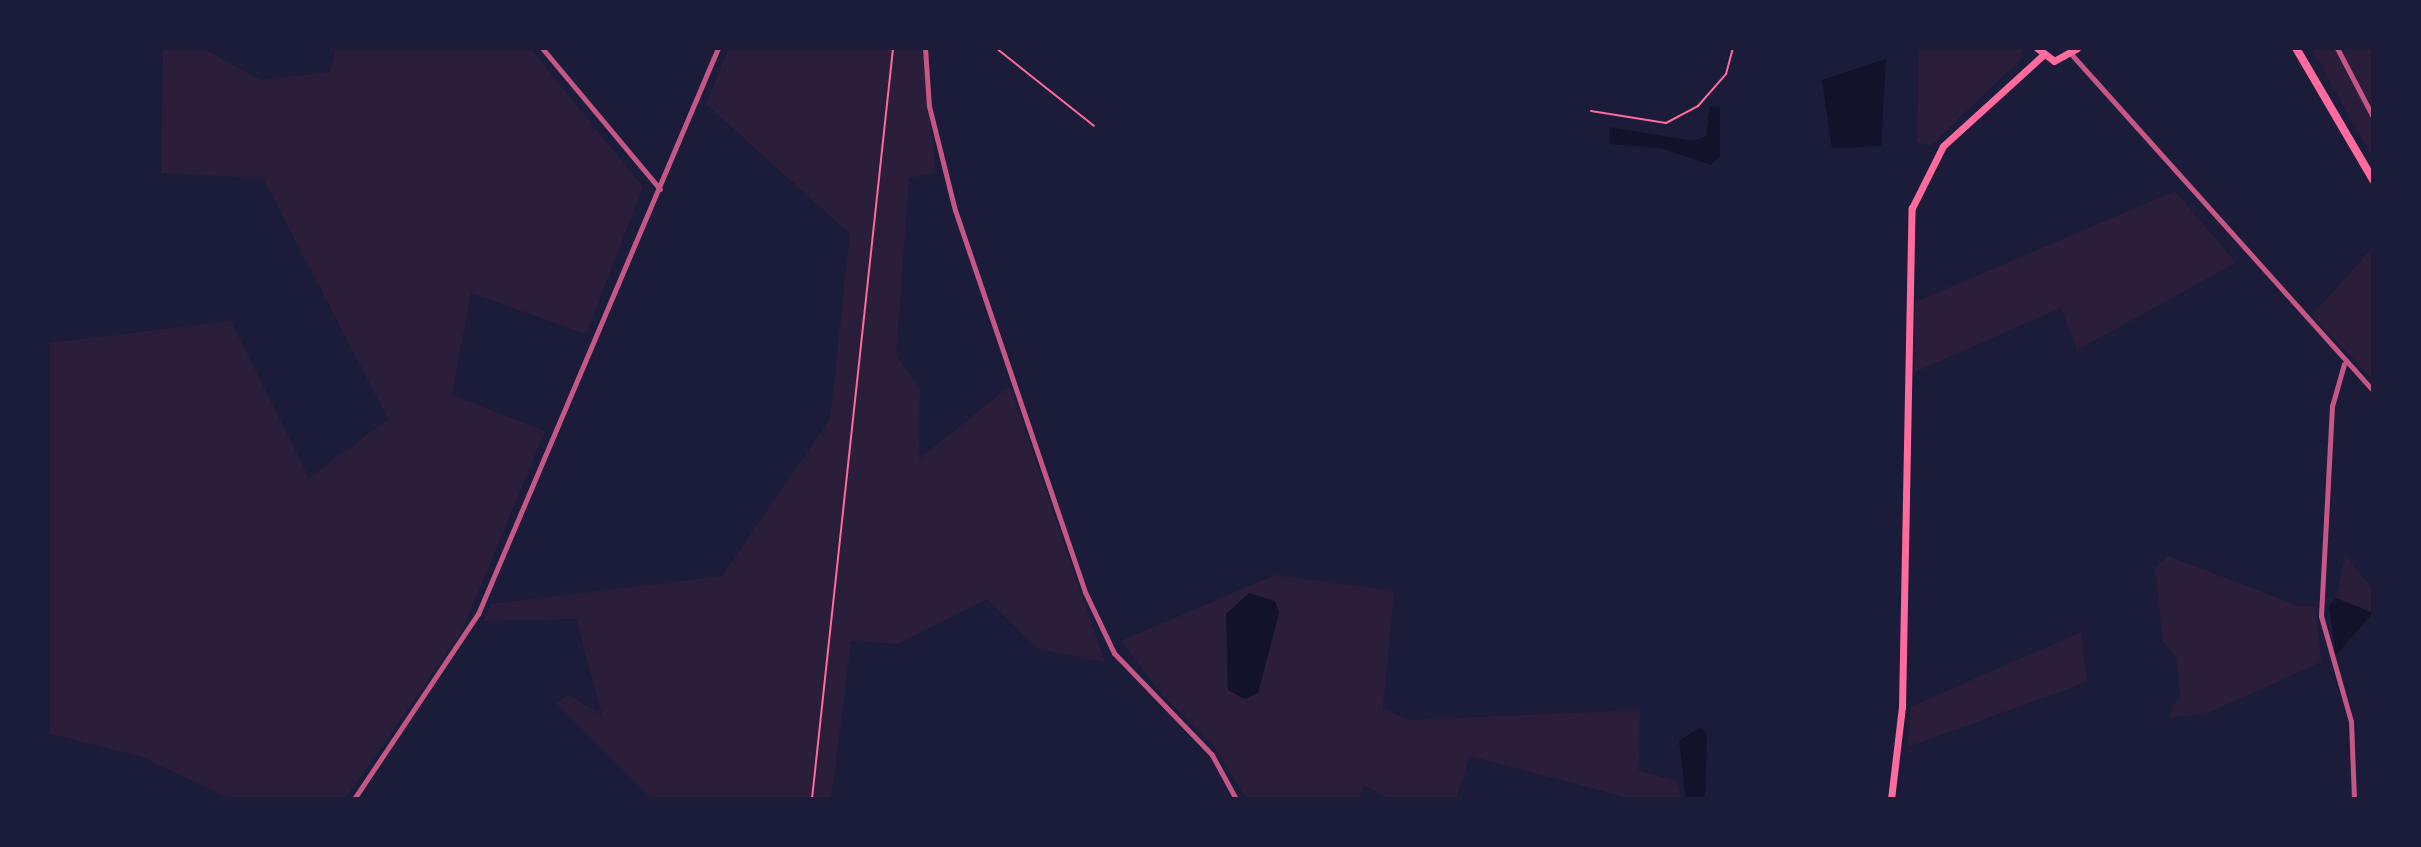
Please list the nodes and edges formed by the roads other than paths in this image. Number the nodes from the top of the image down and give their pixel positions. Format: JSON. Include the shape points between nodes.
{"nodes":[{"id":1,"x":542,"y":48,"type":"edge"},
{"id":2,"x":718,"y":48,"type":"edge"},
{"id":3,"x":925,"y":48,"type":"edge"},
{"id":4,"x":2296,"y":48,"type":"edge"},
{"id":5,"x":2337,"y":48,"type":"edge"},
{"id":6,"x":2039,"y":52,"type":"edge"},
{"id":7,"x":2074,"y":52,"type":"edge"},
{"id":8,"x":2373,"y":117,"type":"edge"},
{"id":9,"x":2373,"y":180,"type":"edge"},
{"id":10,"x":660,"y":189,"type":"junction"},
{"id":11,"x":2344,"y":364,"type":"junction"},
{"id":12,"x":2373,"y":391,"type":"edge"},
{"id":13,"x":354,"y":799,"type":"edge"},
{"id":14,"x":1236,"y":799,"type":"edge"},
{"id":15,"x":1891,"y":799,"type":"edge"},
{"id":16,"x":2354,"y":799,"type":"edge"}],
"edges":[{"from":1,"to":10,"type":"street"},
{"from":2,"to":10,"type":"street"},
{"from":3,"to":14,"type":"street","via":[[929,106],[955,210],[1090,603],[1114,653],[1212,755]]},
{"from":4,"to":9,"type":"main road"},
{"from":5,"to":8,"type":"street"},
{"from":6,"to":7,"type":"main road","via":[[2060,61]]},
{"from":6,"to":15,"type":"main road","via":[[1943,146],[1912,208],[1902,707]]},
{"from":7,"to":11,"type":"street"},
{"from":10,"to":13,"type":"street","via":[[478,614]]},
{"from":11,"to":12,"type":"street"},
{"from":11,"to":16,"type":"street","via":[[2332,406],[2321,616],[2351,721]]}]}
